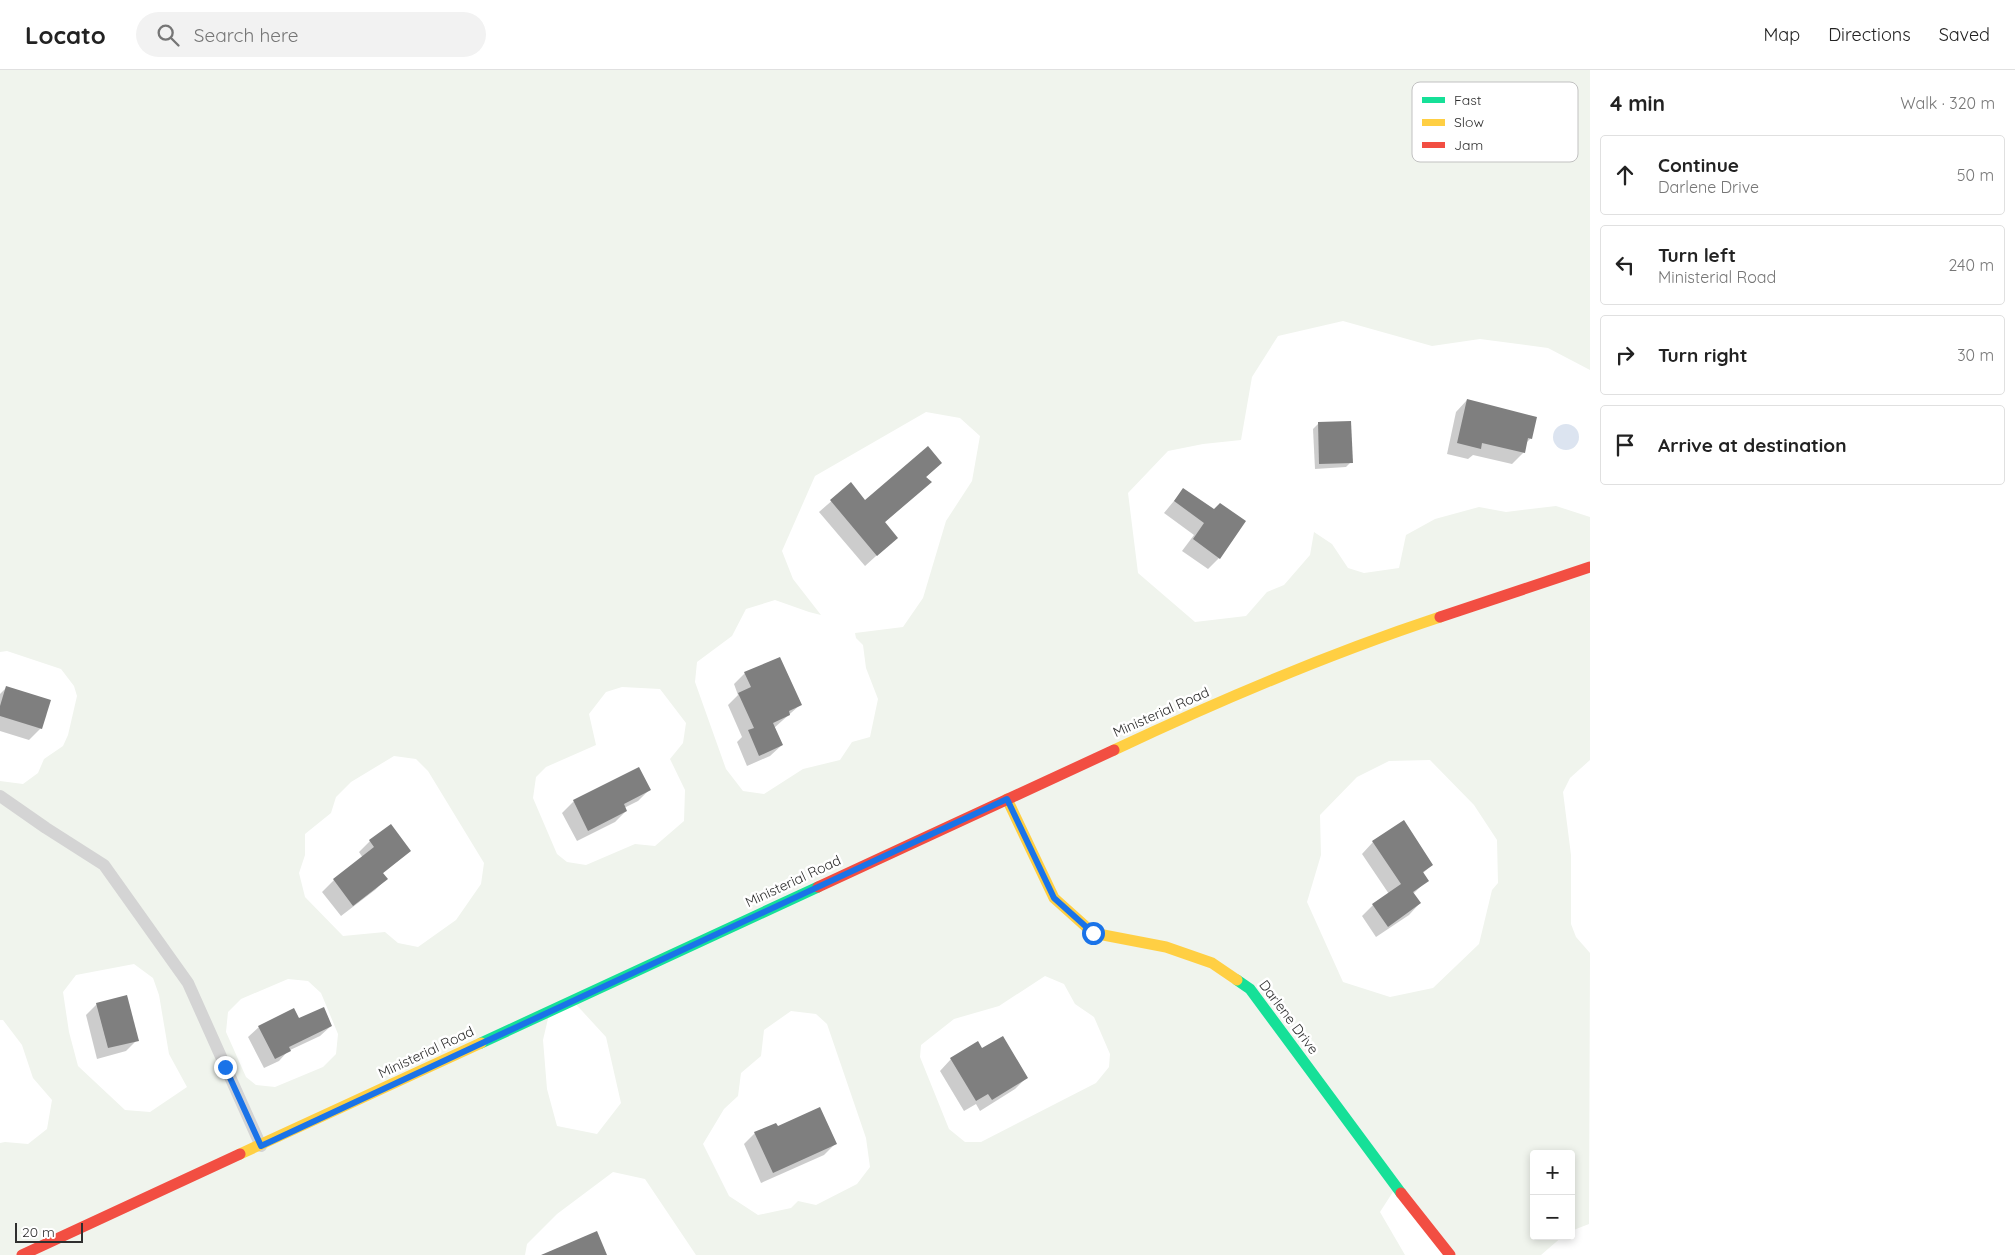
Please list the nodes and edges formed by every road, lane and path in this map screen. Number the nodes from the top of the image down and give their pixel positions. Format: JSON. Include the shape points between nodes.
{"nodes":[{"id":1,"x":1590,"y":567,"type":"edge"},
{"id":2,"x":0,"y":796,"type":"edge"},
{"id":3,"x":1007,"y":799,"type":"junction"},
{"id":4,"x":261,"y":1146,"type":"junction"},
{"id":5,"x":22,"y":1255,"type":"edge"},
{"id":6,"x":1450,"y":1255,"type":"edge"}],
"edges":[{"from":1,"to":3,"type":"main road","name":"Ministerial Road","via":[[1388,634],[1208,706]]},
{"from":2,"to":4,"type":"lane","via":[[104,865],[188,983]]},
{"from":3,"to":4,"type":"main road","name":"Ministerial Road"},
{"from":3,"to":6,"type":"main road","name":"Darlene Drive","via":[[1054,898],[1093,933],[1166,948],[1212,963],[1250,988]]},
{"from":4,"to":5,"type":"main road","name":"Ministerial Road"}]}
